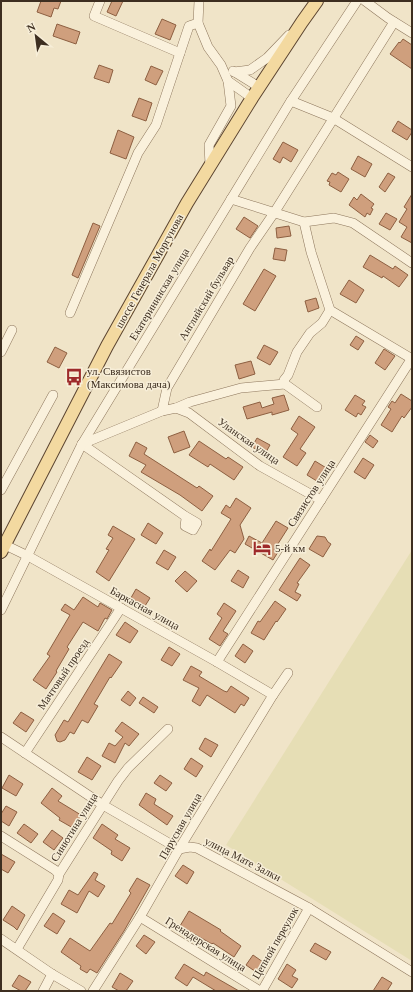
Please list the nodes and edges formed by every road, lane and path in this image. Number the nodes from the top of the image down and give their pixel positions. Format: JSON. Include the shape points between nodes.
{"nodes":[{"id":1,"x":100,"y":1,"type":"edge"},
{"id":2,"x":199,"y":1,"type":"edge"},
{"id":3,"x":317,"y":1,"type":"edge"},
{"id":4,"x":357,"y":1,"type":"edge"},
{"id":5,"x":365,"y":1,"type":"edge"},
{"id":6,"x":302,"y":22,"type":"junction"},
{"id":7,"x":394,"y":22,"type":"junction"},
{"id":8,"x":198,"y":23,"type":"junction"},
{"id":9,"x":412,"y":34,"type":"edge"},
{"id":10,"x":180,"y":53,"type":"junction"},
{"id":11,"x":220,"y":65,"type":"junction"},
{"id":12,"x":234,"y":72,"type":"junction"},
{"id":13,"x":228,"y":81,"type":"junction"},
{"id":14,"x":259,"y":87,"type":"junction"},
{"id":15,"x":252,"y":98,"type":"junction"},
{"id":16,"x":291,"y":101,"type":"junction"},
{"id":17,"x":333,"y":118,"type":"junction"},
{"id":18,"x":210,"y":165,"type":"junction"},
{"id":19,"x":412,"y":167,"type":"edge"},
{"id":20,"x":231,"y":199,"type":"junction"},
{"id":21,"x":274,"y":213,"type":"junction"},
{"id":22,"x":304,"y":222,"type":"junction"},
{"id":23,"x":412,"y":263,"type":"edge"},
{"id":24,"x":330,"y":310,"type":"junction"},
{"id":25,"x":70,"y":313,"type":"dead end"},
{"id":26,"x":12,"y":330,"type":"dead end"},
{"id":27,"x":1,"y":352,"type":"edge"},
{"id":28,"x":412,"y":358,"type":"edge"},
{"id":29,"x":285,"y":384,"type":"junction"},
{"id":30,"x":53,"y":395,"type":"dead end"},
{"id":31,"x":317,"y":407,"type":"dead end"},
{"id":32,"x":176,"y":408,"type":"junction"},
{"id":33,"x":162,"y":411,"type":"junction"},
{"id":34,"x":82,"y":444,"type":"junction"},
{"id":35,"x":1,"y":490,"type":"edge"},
{"id":36,"x":321,"y":500,"type":"junction"},
{"id":37,"x":185,"y":516,"type":"dead end"},
{"id":38,"x":2,"y":547,"type":"edge"},
{"id":39,"x":28,"y":556,"type":"junction"},
{"id":40,"x":121,"y":608,"type":"junction"},
{"id":41,"x":1,"y":610,"type":"edge"},
{"id":42,"x":217,"y":662,"type":"junction"},
{"id":43,"x":288,"y":673,"type":"dead end"},
{"id":44,"x":273,"y":695,"type":"junction"},
{"id":45,"x":168,"y":730,"type":"dead end"},
{"id":46,"x":1,"y":737,"type":"edge"},
{"id":47,"x":25,"y":753,"type":"junction"},
{"id":48,"x":103,"y":805,"type":"junction"},
{"id":49,"x":1,"y":836,"type":"edge"},
{"id":50,"x":179,"y":849,"type":"junction"},
{"id":51,"x":59,"y":874,"type":"junction"},
{"id":52,"x":310,"y":908,"type":"junction"},
{"id":53,"x":140,"y":917,"type":"junction"},
{"id":54,"x":1,"y":939,"type":"edge"},
{"id":55,"x":17,"y":949,"type":"junction"},
{"id":56,"x":412,"y":972,"type":"edge"},
{"id":57,"x":52,"y":974,"type":"junction"},
{"id":58,"x":43,"y":991,"type":"edge"},
{"id":59,"x":81,"y":991,"type":"edge"},
{"id":60,"x":94,"y":991,"type":"edge"},
{"id":61,"x":261,"y":991,"type":"edge"}],
"edges":[{"from":1,"to":10,"type":"street","via":[[94,16]]},
{"from":2,"to":8,"type":"street"},
{"from":3,"to":6,"type":"main road","name":"шоссе Генерала Моргунова"},
{"from":4,"to":16,"type":"street","name":"Екатерининская улица"},
{"from":5,"to":7,"type":"street"},
{"from":6,"to":12,"type":"street","via":[[267,58],[250,70]]},
{"from":6,"to":14,"type":"main road","name":"шоссе Генерала Моргунова"},
{"from":7,"to":9,"type":"street"},
{"from":7,"to":17,"type":"street","name":"Английский бульвар"},
{"from":8,"to":10,"type":"street","via":[[189,26]]},
{"from":8,"to":11,"type":"street","via":[[208,47]]},
{"from":10,"to":25,"type":"street","via":[[156,125],[138,153]]},
{"from":11,"to":12,"type":"street"},
{"from":11,"to":13,"type":"street"},
{"from":12,"to":14,"type":"street"},
{"from":13,"to":15,"type":"street"},
{"from":13,"to":18,"type":"street","via":[[230,106],[209,145]]},
{"from":14,"to":15,"type":"main road","name":"шоссе Генерала Моргунова"},
{"from":15,"to":18,"type":"main road","name":"шоссе Генерала Моргунова"},
{"from":16,"to":17,"type":"street"},
{"from":16,"to":20,"type":"street","name":"Екатерининская улица"},
{"from":17,"to":19,"type":"street"},
{"from":17,"to":21,"type":"street","name":"Английский бульвар"},
{"from":18,"to":38,"type":"main road","name":"шоссе Генерала Моргунова","via":[[107,346]]},
{"from":20,"to":21,"type":"street"},
{"from":20,"to":34,"type":"street","name":"Екатерининская улица"},
{"from":21,"to":22,"type":"street"},
{"from":21,"to":33,"type":"street","name":"Английский бульвар","via":[[250,248],[167,388]]},
{"from":22,"to":23,"type":"street","via":[[334,218],[353,223]]},
{"from":22,"to":24,"type":"street"},
{"from":24,"to":28,"type":"street"},
{"from":24,"to":29,"type":"street","via":[[297,352],[284,380]]},
{"from":26,"to":27,"type":"street"},
{"from":28,"to":36,"type":"street","name":"Связистов улица"},
{"from":29,"to":31,"type":"street"},
{"from":29,"to":32,"type":"street","via":[[241,388]]},
{"from":30,"to":35,"type":"street"},
{"from":32,"to":33,"type":"street"},
{"from":32,"to":36,"type":"street","name":"Уланская улица","via":[[189,413],[260,466]]},
{"from":33,"to":34,"type":"street"},
{"from":34,"to":37,"type":"street"},
{"from":34,"to":39,"type":"street","name":"Екатерининская улица"},
{"from":36,"to":42,"type":"street","name":"Связистов улица"},
{"from":38,"to":39,"type":"street","name":"Баркасная улица"},
{"from":39,"to":40,"type":"street","name":"Баркасная улица"},
{"from":39,"to":41,"type":"street","name":"Екатерининская улица"},
{"from":40,"to":42,"type":"street","name":"Баркасная улица"},
{"from":40,"to":47,"type":"street","name":"Мачтовый проезд"},
{"from":42,"to":44,"type":"street","name":"Баркасная улица"},
{"from":43,"to":44,"type":"street","name":"Парусная улица"},
{"from":44,"to":50,"type":"street","name":"Парусная улица"},
{"from":45,"to":48,"type":"street","name":"Синютина улица","via":[[128,768]]},
{"from":46,"to":47,"type":"street"},
{"from":47,"to":48,"type":"street"},
{"from":48,"to":50,"type":"street"},
{"from":48,"to":51,"type":"street","name":"Синютина улица"},
{"from":49,"to":51,"type":"street"},
{"from":50,"to":52,"type":"street","name":"улица Мате Залки","via":[[198,848]]},
{"from":50,"to":53,"type":"street","name":"Парусная улица"},
{"from":51,"to":55,"type":"street","name":"Синютина улица","via":[[58,880]]},
{"from":52,"to":56,"type":"street","name":"улица Мате Залки"},
{"from":52,"to":61,"type":"street","name":"Цепной переулок"},
{"from":53,"to":60,"type":"street","name":"Парусная улица"},
{"from":53,"to":61,"type":"street","name":"Гренадерская улица"},
{"from":54,"to":55,"type":"street"},
{"from":55,"to":57,"type":"street"},
{"from":57,"to":58,"type":"street"},
{"from":57,"to":59,"type":"street"}]}
